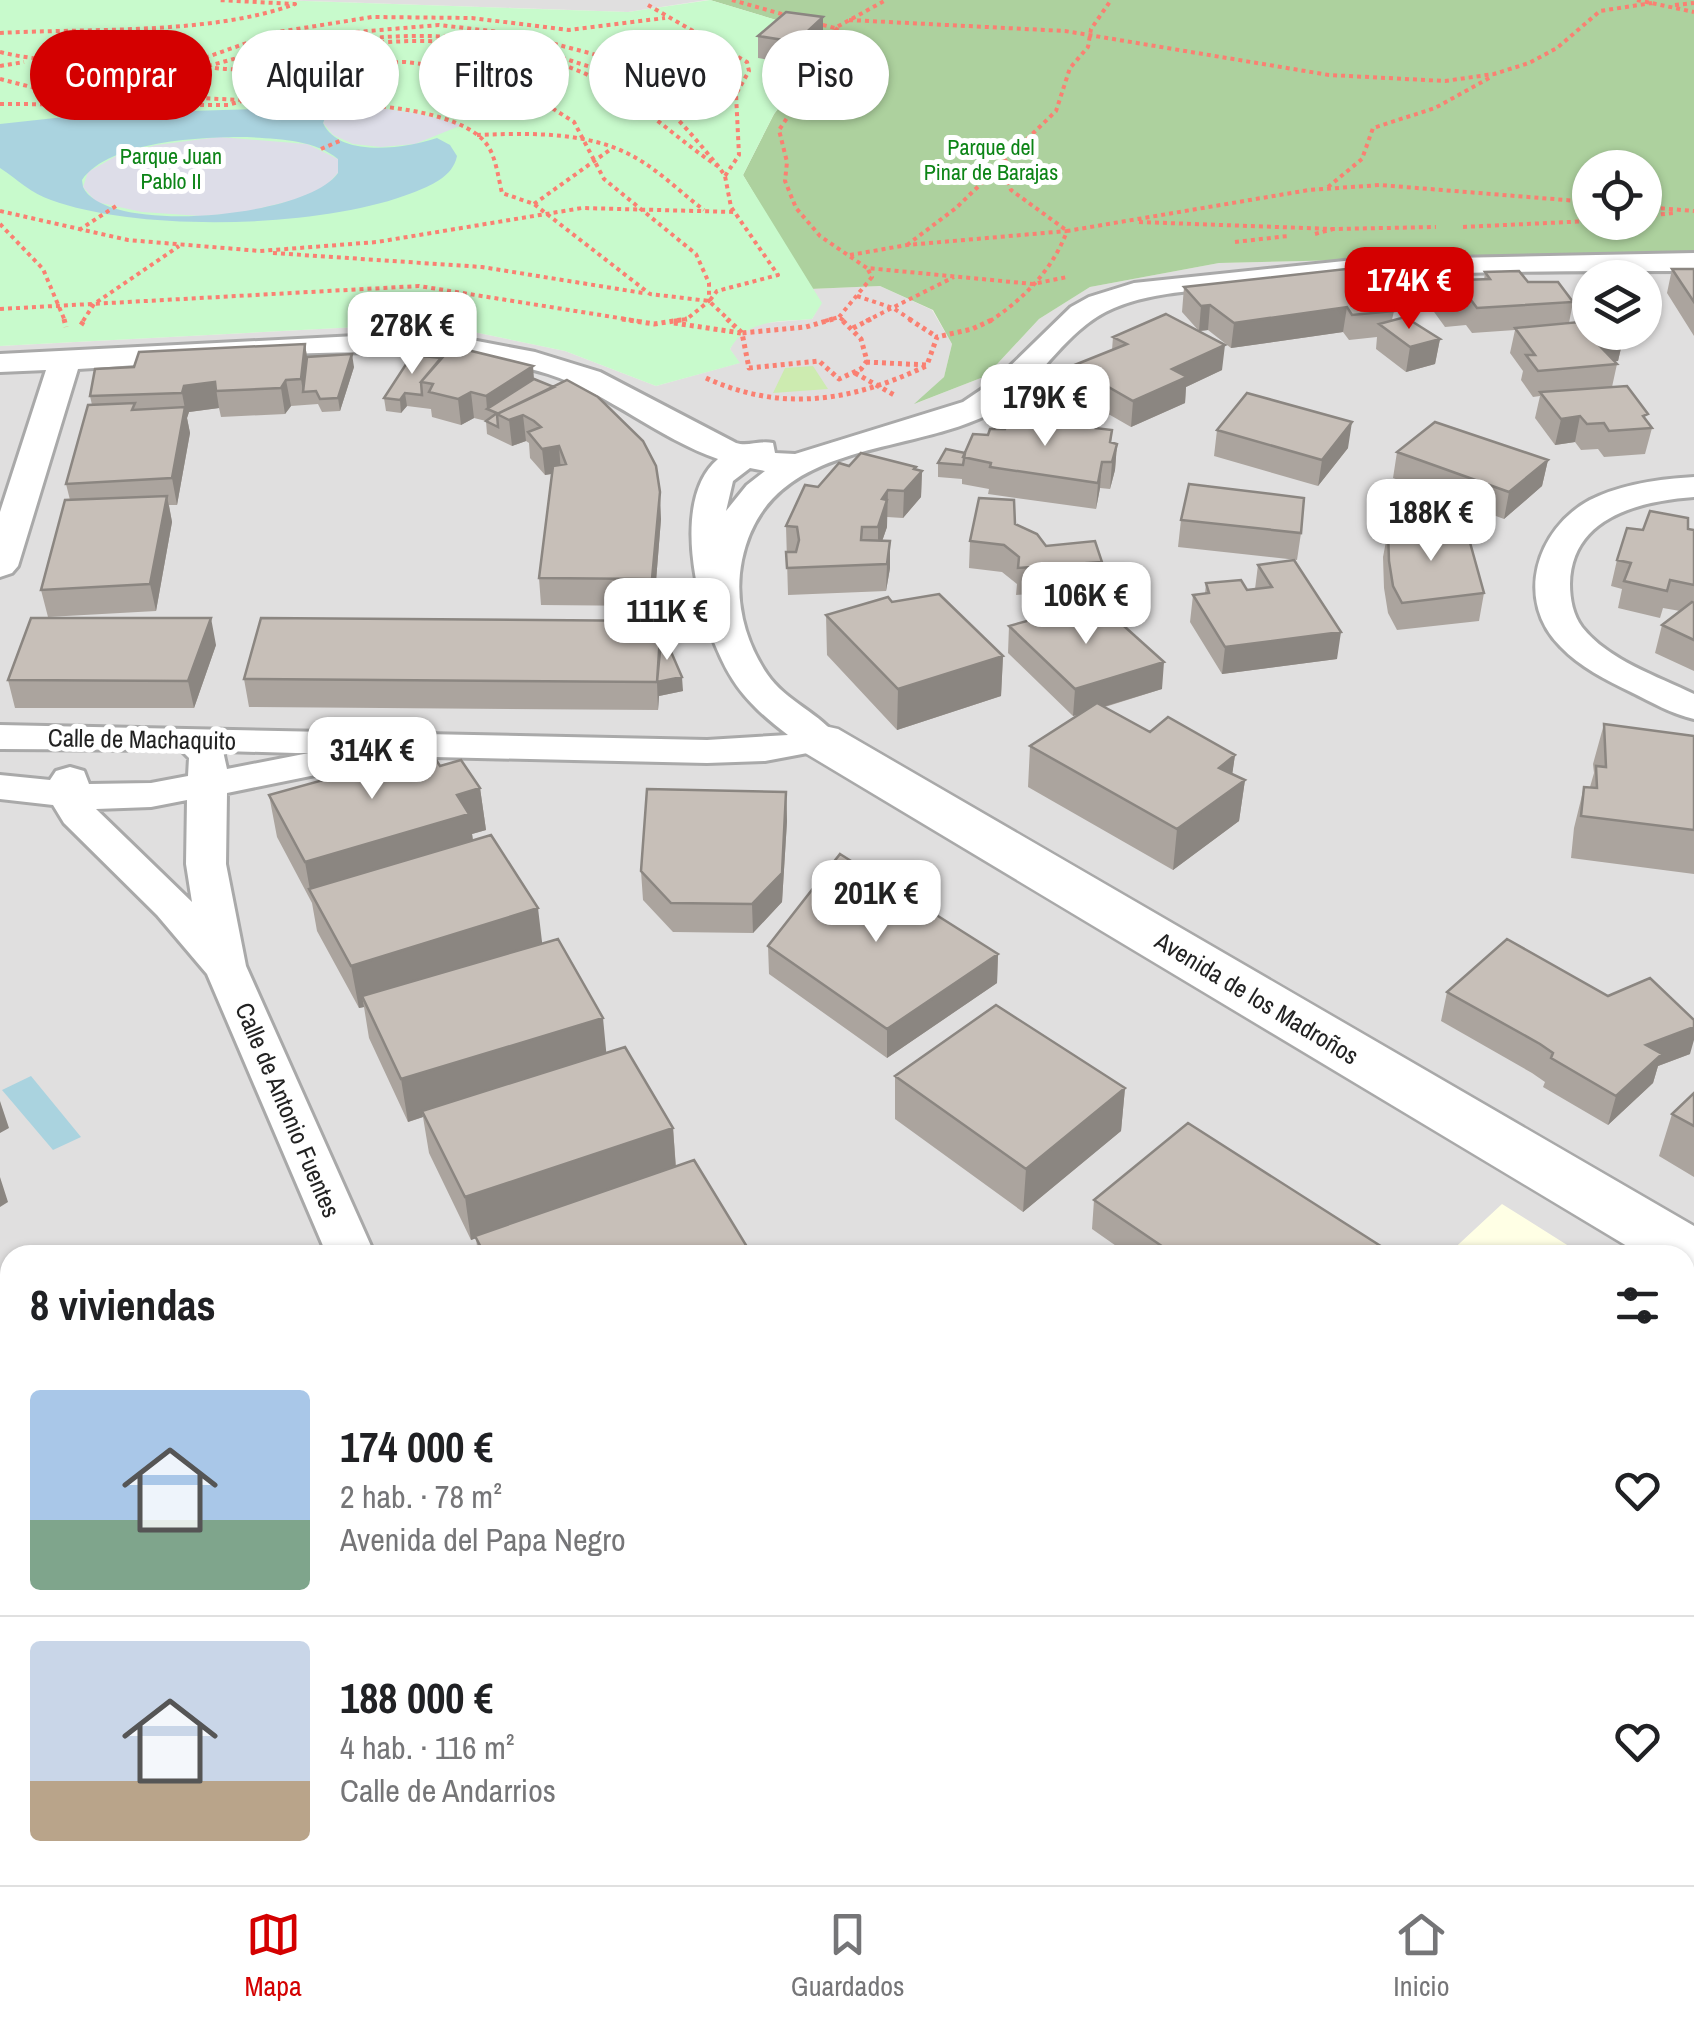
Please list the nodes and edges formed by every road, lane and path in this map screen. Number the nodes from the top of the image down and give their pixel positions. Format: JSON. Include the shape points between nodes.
{"nodes":[{"id":1,"x":218,"y":0,"type":"edge"},
{"id":2,"x":732,"y":0,"type":"edge"},
{"id":3,"x":886,"y":0,"type":"edge"},
{"id":4,"x":1111,"y":0,"type":"edge"},
{"id":5,"x":1637,"y":0,"type":"edge"},
{"id":6,"x":1652,"y":3,"type":"junction"},
{"id":7,"x":1694,"y":3,"type":"edge"},
{"id":8,"x":648,"y":5,"type":"dead end"},
{"id":9,"x":1666,"y":6,"type":"junction"},
{"id":10,"x":1694,"y":12,"type":"edge"},
{"id":11,"x":665,"y":18,"type":"junction"},
{"id":12,"x":849,"y":20,"type":"junction"},
{"id":13,"x":835,"y":28,"type":"junction"},
{"id":14,"x":687,"y":30,"type":"edge"},
{"id":15,"x":0,"y":33,"type":"edge"},
{"id":16,"x":1090,"y":34,"type":"junction"},
{"id":17,"x":399,"y":35,"type":"edge"},
{"id":18,"x":399,"y":43,"type":"edge"},
{"id":19,"x":0,"y":52,"type":"edge"},
{"id":20,"x":589,"y":53,"type":"edge"},
{"id":21,"x":212,"y":55,"type":"edge"},
{"id":22,"x":742,"y":59,"type":"edge"},
{"id":23,"x":30,"y":61,"type":"joint"},
{"id":24,"x":399,"y":61,"type":"edge"},
{"id":25,"x":212,"y":65,"type":"edge"},
{"id":26,"x":0,"y":66,"type":"edge"},
{"id":27,"x":1501,"y":72,"type":"junction"},
{"id":28,"x":0,"y":80,"type":"edge"},
{"id":29,"x":742,"y":83,"type":"edge"},
{"id":30,"x":232,"y":100,"type":"edge"},
{"id":31,"x":0,"y":104,"type":"edge"},
{"id":32,"x":232,"y":104,"type":"edge"},
{"id":33,"x":399,"y":111,"type":"edge"},
{"id":34,"x":737,"y":120,"type":"edge"},
{"id":35,"x":475,"y":135,"type":"junction"},
{"id":36,"x":342,"y":140,"type":"dead end"},
{"id":37,"x":588,"y":142,"type":"junction"},
{"id":38,"x":322,"y":149,"type":"dead end"},
{"id":39,"x":612,"y":149,"type":"junction"},
{"id":40,"x":591,"y":160,"type":"junction"},
{"id":41,"x":1002,"y":166,"type":"junction"},
{"id":42,"x":719,"y":167,"type":"junction"},
{"id":43,"x":725,"y":176,"type":"junction"},
{"id":44,"x":1326,"y":189,"type":"junction"},
{"id":45,"x":1572,"y":201,"type":"edge"},
{"id":46,"x":534,"y":204,"type":"junction"},
{"id":47,"x":116,"y":206,"type":"dead end"},
{"id":48,"x":1662,"y":208,"type":"edge"},
{"id":49,"x":641,"y":209,"type":"junction"},
{"id":50,"x":0,"y":211,"type":"edge"},
{"id":51,"x":705,"y":211,"type":"junction"},
{"id":52,"x":1694,"y":211,"type":"edge"},
{"id":53,"x":545,"y":212,"type":"junction"},
{"id":54,"x":734,"y":212,"type":"junction"},
{"id":55,"x":1662,"y":214,"type":"edge"},
{"id":56,"x":1122,"y":222,"type":"junction"},
{"id":57,"x":1572,"y":222,"type":"edge"},
{"id":58,"x":0,"y":224,"type":"edge"},
{"id":59,"x":1459,"y":227,"type":"dead end"},
{"id":60,"x":1440,"y":228,"type":"dead end"},
{"id":61,"x":1333,"y":229,"type":"junction"},
{"id":62,"x":1067,"y":230,"type":"junction"},
{"id":63,"x":77,"y":231,"type":"junction"},
{"id":64,"x":1230,"y":243,"type":"dead end"},
{"id":65,"x":907,"y":245,"type":"junction"},
{"id":66,"x":180,"y":246,"type":"junction"},
{"id":67,"x":260,"y":251,"type":"junction"},
{"id":68,"x":850,"y":255,"type":"junction"},
{"id":69,"x":1694,"y":262,"type":"edge"},
{"id":70,"x":867,"y":268,"type":"junction"},
{"id":71,"x":957,"y":276,"type":"junction"},
{"id":72,"x":1070,"y":276,"type":"dead end"},
{"id":73,"x":1033,"y":284,"type":"junction"},
{"id":74,"x":650,"y":294,"type":"junction"},
{"id":75,"x":857,"y":296,"type":"junction"},
{"id":76,"x":709,"y":301,"type":"junction"},
{"id":77,"x":94,"y":304,"type":"junction"},
{"id":78,"x":61,"y":306,"type":"junction"},
{"id":79,"x":893,"y":308,"type":"junction"},
{"id":80,"x":0,"y":309,"type":"edge"},
{"id":81,"x":839,"y":317,"type":"junction"},
{"id":82,"x":666,"y":322,"type":"junction"},
{"id":83,"x":852,"y":328,"type":"junction"},
{"id":84,"x":742,"y":333,"type":"junction"},
{"id":85,"x":937,"y":337,"type":"junction"},
{"id":86,"x":71,"y":344,"type":"junction"},
{"id":87,"x":866,"y":362,"type":"junction"},
{"id":88,"x":0,"y":363,"type":"edge"},
{"id":89,"x":927,"y":366,"type":"junction"},
{"id":90,"x":706,"y":378,"type":"dead end"},
{"id":91,"x":904,"y":430,"type":"junction"},
{"id":92,"x":740,"y":459,"type":"junction"},
{"id":93,"x":802,"y":464,"type":"junction"},
{"id":94,"x":1694,"y":488,"type":"edge"},
{"id":95,"x":0,"y":566,"type":"edge"},
{"id":96,"x":720,"y":590,"type":"junction"},
{"id":97,"x":1694,"y":708,"type":"edge"},
{"id":98,"x":111,"y":735,"type":"junction"},
{"id":99,"x":0,"y":738,"type":"edge"},
{"id":100,"x":194,"y":739,"type":"junction"},
{"id":101,"x":820,"y":740,"type":"junction"},
{"id":102,"x":463,"y":748,"type":"junction"},
{"id":103,"x":0,"y":787,"type":"edge"},
{"id":104,"x":208,"y":787,"type":"junction"},
{"id":105,"x":68,"y":796,"type":"junction"},
{"id":106,"x":225,"y":966,"type":"junction"},
{"id":107,"x":347,"y":1245,"type":"edge"},
{"id":108,"x":1675,"y":1245,"type":"edge"}],
"edges":[{"from":1,"to":15,"type":"path","via":[[295,4],[206,20]]},
{"from":2,"to":13,"type":"path"},
{"from":3,"to":12,"type":"path"},
{"from":4,"to":16,"type":"path"},
{"from":5,"to":6,"type":"path"},
{"from":6,"to":9,"type":"path"},
{"from":6,"to":27,"type":"path","via":[[1598,12],[1566,42]]},
{"from":7,"to":9,"type":"path"},
{"from":8,"to":11,"type":"path"},
{"from":9,"to":10,"type":"path"},
{"from":11,"to":14,"type":"path"},
{"from":11,"to":21,"type":"path","via":[[568,30],[472,18],[372,17],[278,32]]},
{"from":12,"to":13,"type":"path"},
{"from":12,"to":16,"type":"path"},
{"from":13,"to":68,"type":"path","via":[[843,34],[779,130],[796,208],[820,236]]},
{"from":16,"to":27,"type":"path","via":[[1395,83]]},
{"from":16,"to":41,"type":"path","via":[[1056,111]]},
{"from":17,"to":42,"type":"path","via":[[529,46],[644,90]]},
{"from":18,"to":42,"type":"path","via":[[480,44],[614,85],[686,148]]},
{"from":19,"to":23,"type":"path"},
{"from":20,"to":25,"type":"path","via":[[517,34],[446,26],[337,31]]},
{"from":22,"to":29,"type":"path","via":[[749,71]]},
{"from":23,"to":26,"type":"path"},
{"from":24,"to":37,"type":"path","via":[[438,63],[512,84],[578,125]]},
{"from":27,"to":44,"type":"path","via":[[1435,108],[1373,128],[1362,159]]},
{"from":28,"to":30,"type":"path","via":[[47,91]]},
{"from":31,"to":32,"type":"path"},
{"from":33,"to":35,"type":"path"},
{"from":34,"to":43,"type":"path","via":[[739,155]]},
{"from":35,"to":37,"type":"path"},
{"from":35,"to":46,"type":"path","via":[[485,142],[502,192]]},
{"from":36,"to":38,"type":"path"},
{"from":37,"to":39,"type":"path"},
{"from":37,"to":40,"type":"path"},
{"from":39,"to":40,"type":"path"},
{"from":39,"to":51,"type":"path"},
{"from":40,"to":46,"type":"path"},
{"from":40,"to":49,"type":"path"},
{"from":41,"to":62,"type":"path","via":[[1011,190]]},
{"from":41,"to":65,"type":"path"},
{"from":42,"to":43,"type":"path"},
{"from":43,"to":54,"type":"path"},
{"from":44,"to":45,"type":"path","via":[[1380,185]]},
{"from":44,"to":56,"type":"path"},
{"from":46,"to":53,"type":"path"},
{"from":47,"to":63,"type":"path"},
{"from":48,"to":52,"type":"path"},
{"from":49,"to":51,"type":"path"},
{"from":49,"to":53,"type":"path"},
{"from":49,"to":76,"type":"path","via":[[706,265]]},
{"from":50,"to":63,"type":"path"},
{"from":51,"to":54,"type":"path"},
{"from":52,"to":55,"type":"path"},
{"from":53,"to":67,"type":"path","via":[[348,246]]},
{"from":53,"to":74,"type":"path"},
{"from":54,"to":76,"type":"path","via":[[778,275],[717,291]]},
{"from":56,"to":61,"type":"path"},
{"from":56,"to":62,"type":"path"},
{"from":57,"to":59,"type":"path"},
{"from":58,"to":78,"type":"path","via":[[35,253]]},
{"from":60,"to":61,"type":"path"},
{"from":61,"to":64,"type":"path"},
{"from":62,"to":65,"type":"path"},
{"from":62,"to":73,"type":"path"},
{"from":63,"to":66,"type":"path"},
{"from":65,"to":68,"type":"path"},
{"from":66,"to":67,"type":"path"},
{"from":66,"to":77,"type":"path"},
{"from":67,"to":74,"type":"path","via":[[482,267]]},
{"from":68,"to":70,"type":"path"},
{"from":69,"to":91,"type":"street","via":[[1389,266],[1160,288],[1101,303],[1071,319],[1000,394]]},
{"from":70,"to":71,"type":"path"},
{"from":70,"to":75,"type":"path","via":[[872,277]]},
{"from":71,"to":73,"type":"path"},
{"from":71,"to":79,"type":"path"},
{"from":72,"to":73,"type":"path"},
{"from":73,"to":85,"type":"path","via":[[988,324]]},
{"from":74,"to":76,"type":"path"},
{"from":75,"to":79,"type":"path"},
{"from":75,"to":81,"type":"path"},
{"from":76,"to":82,"type":"path","via":[[688,319]]},
{"from":76,"to":84,"type":"path"},
{"from":77,"to":78,"type":"path"},
{"from":77,"to":82,"type":"path","via":[[419,286],[600,318]]},
{"from":77,"to":86,"type":"path"},
{"from":78,"to":80,"type":"path"},
{"from":78,"to":86,"type":"path"},
{"from":79,"to":83,"type":"path"},
{"from":79,"to":85,"type":"path"},
{"from":81,"to":83,"type":"path"},
{"from":81,"to":84,"type":"path"},
{"from":82,"to":84,"type":"path"},
{"from":83,"to":87,"type":"path"},
{"from":84,"to":87,"type":"path","via":[[749,368],[819,361],[839,379]]},
{"from":85,"to":89,"type":"path"},
{"from":86,"to":88,"type":"street"},
{"from":86,"to":92,"type":"street","via":[[362,345],[492,353],[601,384]]},
{"from":86,"to":95,"type":"street"},
{"from":87,"to":89,"type":"path"},
{"from":89,"to":90,"type":"path","via":[[882,387],[805,402],[754,398]]},
{"from":91,"to":92,"type":"street","via":[[816,438]]},
{"from":91,"to":93,"type":"street"},
{"from":92,"to":93,"type":"street"},
{"from":92,"to":96,"type":"street","via":[[716,480],[710,498]]},
{"from":93,"to":96,"type":"street","via":[[782,472],[740,516]]},
{"from":94,"to":97,"type":"street","via":[[1615,500],[1574,524],[1554,560],[1550,603],[1573,639]]},
{"from":96,"to":101,"type":"street","via":[[729,640],[751,680]]},
{"from":98,"to":99,"type":"street","name":"Calle de Machaquito"},
{"from":98,"to":100,"type":"street","name":"Calle de Machaquito"},
{"from":98,"to":105,"type":"street","via":[[80,756]]},
{"from":100,"to":102,"type":"street","name":"Calle de Machaquito"},
{"from":100,"to":104,"type":"street","name":"Calle de Antonio Fuentes","via":[[208,757]]},
{"from":101,"to":102,"type":"street","name":"Calle de Machaquito","via":[[763,750]]},
{"from":101,"to":108,"type":"street","name":"Avenida de los Madroños"},
{"from":102,"to":104,"type":"street","name":"Calle de Machaquito","via":[[366,755]]},
{"from":103,"to":105,"type":"street","name":"Calle de Machaquito"},
{"from":104,"to":105,"type":"street","name":"Calle de Machaquito"},
{"from":104,"to":106,"type":"street","name":"Calle de Antonio Fuentes","via":[[206,864]]},
{"from":105,"to":106,"type":"street","name":"Calle de Antonio Fuentes"},
{"from":106,"to":107,"type":"street","name":"Calle de Antonio Fuentes"}]}
